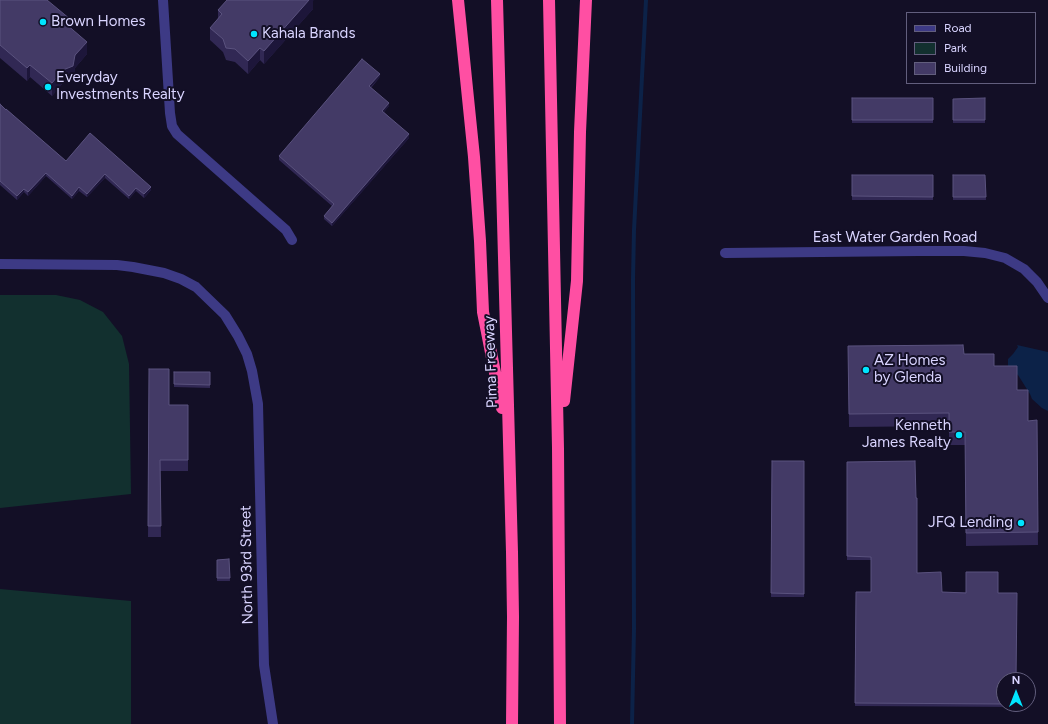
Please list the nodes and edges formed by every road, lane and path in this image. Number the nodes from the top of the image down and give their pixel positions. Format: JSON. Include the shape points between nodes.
{"nodes":[{"id":1,"x":163,"y":0,"type":"edge"},
{"id":2,"x":458,"y":0,"type":"edge"},
{"id":3,"x":497,"y":0,"type":"edge"},
{"id":4,"x":549,"y":0,"type":"edge"},
{"id":5,"x":586,"y":0,"type":"edge"},
{"id":6,"x":292,"y":240,"type":"dead end"},
{"id":7,"x":725,"y":253,"type":"dead end"},
{"id":8,"x":0,"y":264,"type":"edge"},
{"id":9,"x":1048,"y":298,"type":"edge"},
{"id":10,"x":558,"y":448,"type":"junction"},
{"id":11,"x":510,"y":455,"type":"junction"},
{"id":12,"x":273,"y":724,"type":"edge"},
{"id":13,"x":512,"y":724,"type":"edge"},
{"id":14,"x":560,"y":724,"type":"edge"}],
"edges":[{"from":1,"to":6,"type":"street","via":[[172,126],[177,134],[286,230]]},
{"from":2,"to":11,"type":"highway","via":[[474,157],[483,312]]},
{"from":3,"to":11,"type":"highway","name":"Pima Freeway"},
{"from":4,"to":10,"type":"highway"},
{"from":5,"to":10,"type":"highway","via":[[580,132],[578,281]]},
{"from":7,"to":9,"type":"street","name":"East Water Garden Road","via":[[985,253],[1005,258],[1024,269],[1038,282]]},
{"from":8,"to":12,"type":"street","name":"North 93rd Street","via":[[118,265],[164,273],[196,287],[225,315],[238,336],[252,370],[258,404],[264,664]]},
{"from":10,"to":14,"type":"highway"},
{"from":11,"to":13,"type":"highway","name":"Pima Freeway"}]}
